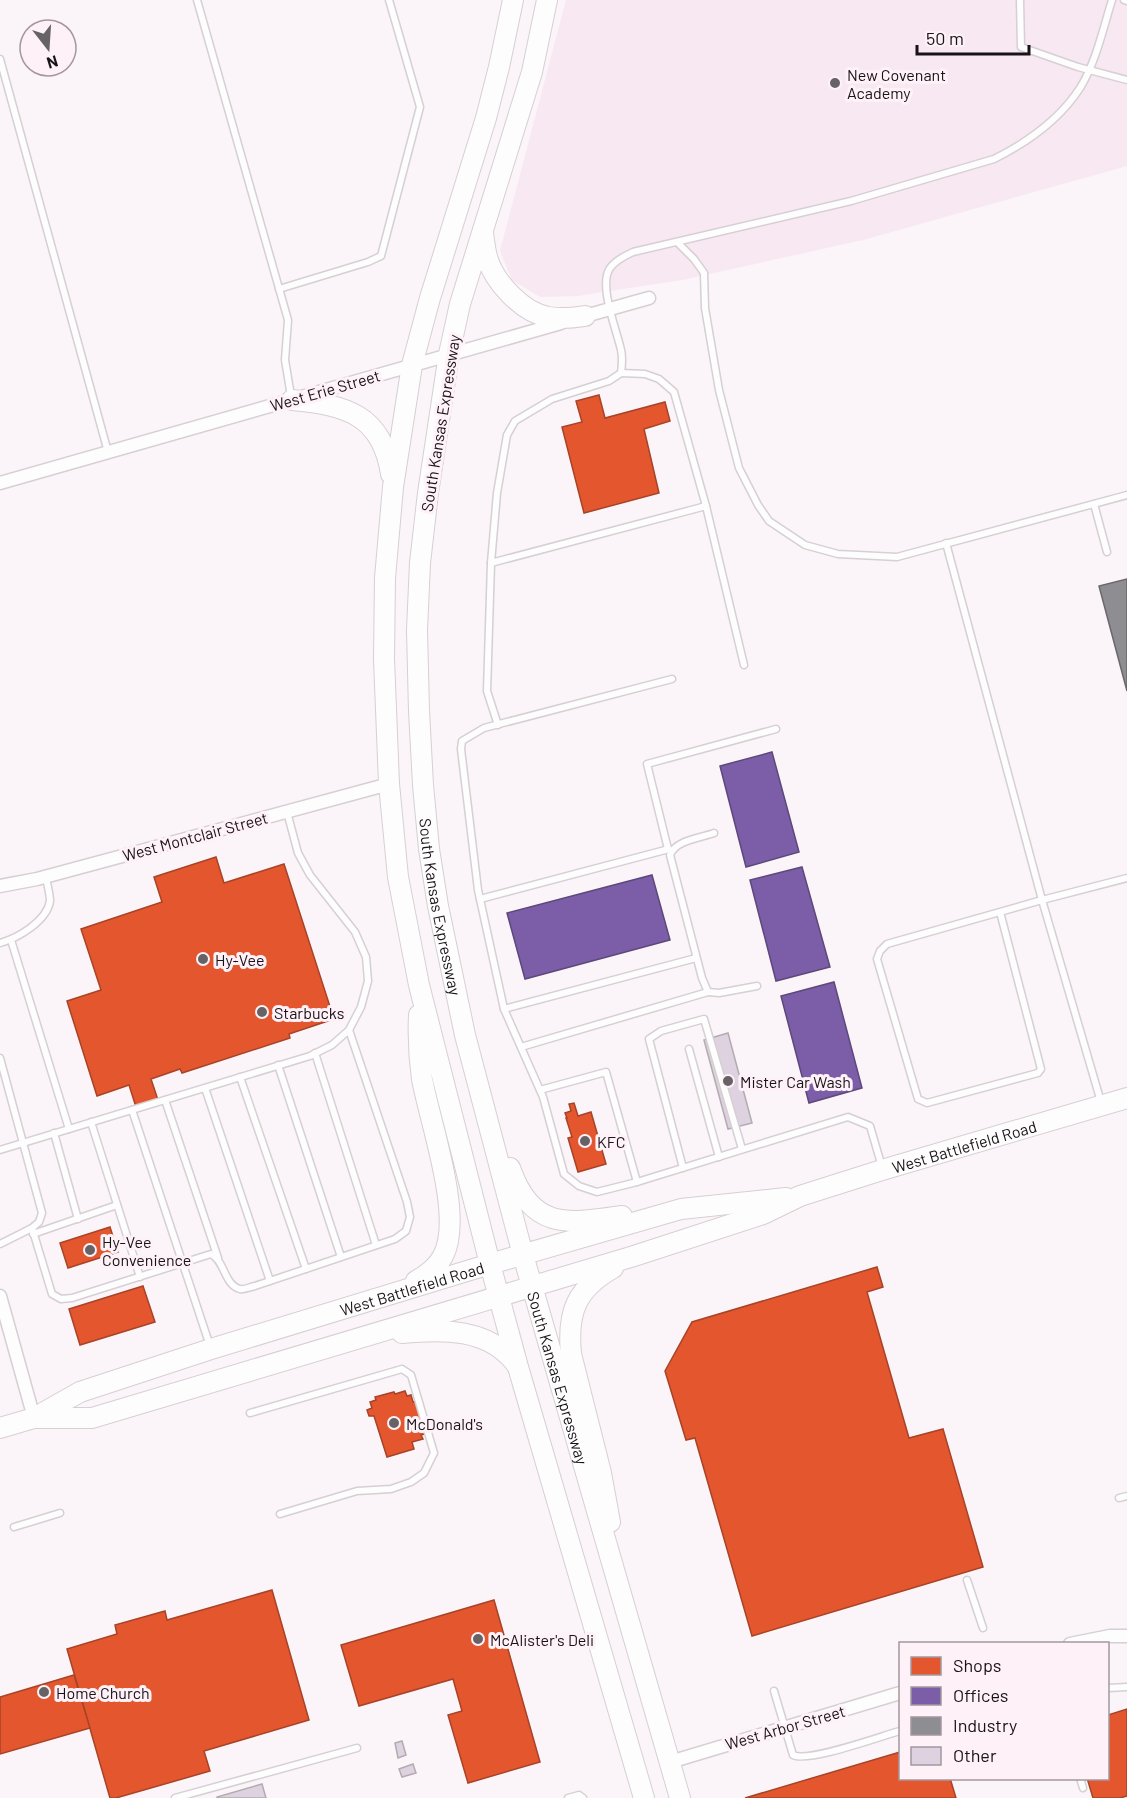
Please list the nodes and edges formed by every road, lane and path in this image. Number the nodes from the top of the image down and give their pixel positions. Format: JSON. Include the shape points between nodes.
{"nodes":[{"id":1,"x":197,"y":0,"type":"edge"},
{"id":2,"x":388,"y":0,"type":"edge"},
{"id":3,"x":513,"y":0,"type":"edge"},
{"id":4,"x":548,"y":0,"type":"edge"},
{"id":5,"x":1020,"y":0,"type":"edge"},
{"id":6,"x":1112,"y":0,"type":"edge"},
{"id":7,"x":0,"y":59,"type":"edge"},
{"id":8,"x":1089,"y":70,"type":"junction"},
{"id":9,"x":1127,"y":80,"type":"edge"},
{"id":10,"x":482,"y":229,"type":"junction"},
{"id":11,"x":677,"y":242,"type":"junction"},
{"id":12,"x":279,"y":289,"type":"junction"},
{"id":13,"x":649,"y":298,"type":"dead end"},
{"id":14,"x":609,"y":309,"type":"junction"},
{"id":15,"x":585,"y":316,"type":"junction"},
{"id":16,"x":449,"y":354,"type":"junction"},
{"id":17,"x":412,"y":365,"type":"junction"},
{"id":18,"x":621,"y":373,"type":"junction"},
{"id":19,"x":292,"y":400,"type":"junction"},
{"id":20,"x":108,"y":452,"type":"junction"},
{"id":21,"x":0,"y":483,"type":"edge"},
{"id":22,"x":393,"y":487,"type":"junction"},
{"id":23,"x":1127,"y":495,"type":"edge"},
{"id":24,"x":1094,"y":504,"type":"junction"},
{"id":25,"x":706,"y":506,"type":"junction"},
{"id":26,"x":946,"y":543,"type":"junction"},
{"id":27,"x":1107,"y":552,"type":"dead end"},
{"id":28,"x":490,"y":563,"type":"junction"},
{"id":29,"x":744,"y":665,"type":"dead end"},
{"id":30,"x":672,"y":679,"type":"dead end"},
{"id":31,"x":498,"y":725,"type":"junction"},
{"id":32,"x":776,"y":729,"type":"dead end"},
{"id":33,"x":389,"y":784,"type":"junction"},
{"id":34,"x":287,"y":812,"type":"junction"},
{"id":35,"x":714,"y":833,"type":"dead end"},
{"id":36,"x":670,"y":849,"type":"junction"},
{"id":37,"x":46,"y":876,"type":"junction"},
{"id":38,"x":1127,"y":878,"type":"edge"},
{"id":39,"x":0,"y":886,"type":"edge"},
{"id":40,"x":480,"y":899,"type":"junction"},
{"id":41,"x":1042,"y":900,"type":"junction"},
{"id":42,"x":1000,"y":912,"type":"junction"},
{"id":43,"x":11,"y":940,"type":"junction"},
{"id":44,"x":0,"y":943,"type":"edge"},
{"id":45,"x":696,"y":958,"type":"junction"},
{"id":46,"x":419,"y":985,"type":"junction"},
{"id":47,"x":757,"y":986,"type":"dead end"},
{"id":48,"x":708,"y":992,"type":"junction"},
{"id":49,"x":504,"y":1010,"type":"junction"},
{"id":50,"x":349,"y":1030,"type":"junction"},
{"id":51,"x":465,"y":1035,"type":"junction"},
{"id":52,"x":521,"y":1047,"type":"junction"},
{"id":53,"x":689,"y":1049,"type":"dead end"},
{"id":54,"x":315,"y":1053,"type":"junction"},
{"id":55,"x":0,"y":1058,"type":"edge"},
{"id":56,"x":278,"y":1065,"type":"junction"},
{"id":57,"x":240,"y":1077,"type":"junction"},
{"id":58,"x":205,"y":1088,"type":"junction"},
{"id":59,"x":540,"y":1090,"type":"junction"},
{"id":60,"x":1127,"y":1098,"type":"edge"},
{"id":61,"x":165,"y":1100,"type":"junction"},
{"id":62,"x":1102,"y":1105,"type":"junction"},
{"id":63,"x":132,"y":1110,"type":"junction"},
{"id":64,"x":91,"y":1122,"type":"junction"},
{"id":65,"x":69,"y":1129,"type":"junction"},
{"id":66,"x":54,"y":1133,"type":"junction"},
{"id":67,"x":22,"y":1143,"type":"junction"},
{"id":68,"x":742,"y":1149,"type":"junction"},
{"id":69,"x":0,"y":1150,"type":"edge"},
{"id":70,"x":719,"y":1157,"type":"junction"},
{"id":71,"x":683,"y":1168,"type":"junction"},
{"id":72,"x":882,"y":1170,"type":"junction"},
{"id":73,"x":637,"y":1182,"type":"junction"},
{"id":74,"x":800,"y":1196,"type":"junction"},
{"id":75,"x":117,"y":1205,"type":"junction"},
{"id":76,"x":681,"y":1209,"type":"junction"},
{"id":77,"x":78,"y":1219,"type":"junction"},
{"id":78,"x":33,"y":1231,"type":"junction"},
{"id":79,"x":0,"y":1244,"type":"edge"},
{"id":80,"x":376,"y":1245,"type":"junction"},
{"id":81,"x":523,"y":1255,"type":"junction"},
{"id":82,"x":634,"y":1256,"type":"junction"},
{"id":83,"x":341,"y":1257,"type":"junction"},
{"id":84,"x":218,"y":1258,"type":"junction"},
{"id":85,"x":183,"y":1263,"type":"junction"},
{"id":86,"x":490,"y":1264,"type":"junction"},
{"id":87,"x":306,"y":1269,"type":"junction"},
{"id":88,"x":140,"y":1277,"type":"junction"},
{"id":89,"x":270,"y":1281,"type":"junction"},
{"id":90,"x":532,"y":1287,"type":"junction"},
{"id":91,"x":400,"y":1291,"type":"junction"},
{"id":92,"x":0,"y":1296,"type":"edge"},
{"id":93,"x":499,"y":1296,"type":"junction"},
{"id":94,"x":2,"y":1311,"type":"edge"},
{"id":95,"x":211,"y":1348,"type":"junction"},
{"id":96,"x":326,"y":1348,"type":"junction"},
{"id":97,"x":518,"y":1367,"type":"junction"},
{"id":98,"x":250,"y":1413,"type":"dead end"},
{"id":99,"x":34,"y":1418,"type":"junction"},
{"id":100,"x":0,"y":1428,"type":"edge"},
{"id":101,"x":1127,"y":1496,"type":"edge"},
{"id":102,"x":1119,"y":1498,"type":"dead end"},
{"id":103,"x":60,"y":1513,"type":"dead end"},
{"id":104,"x":280,"y":1514,"type":"dead end"},
{"id":105,"x":14,"y":1527,"type":"dead end"},
{"id":106,"x":614,"y":1573,"type":"junction"},
{"id":107,"x":967,"y":1580,"type":"dead end"},
{"id":108,"x":982,"y":1628,"type":"dead end"},
{"id":109,"x":1127,"y":1636,"type":"edge"},
{"id":110,"x":1077,"y":1642,"type":"edge"},
{"id":111,"x":1127,"y":1687,"type":"edge"},
{"id":112,"x":1109,"y":1688,"type":"edge"},
{"id":113,"x":774,"y":1691,"type":"dead end"},
{"id":114,"x":899,"y":1693,"type":"edge"},
{"id":115,"x":786,"y":1727,"type":"junction"},
{"id":116,"x":899,"y":1731,"type":"edge"},
{"id":117,"x":357,"y":1748,"type":"dead end"},
{"id":118,"x":669,"y":1762,"type":"junction"},
{"id":119,"x":1080,"y":1780,"type":"edge"},
{"id":120,"x":1083,"y":1788,"type":"dead end"},
{"id":121,"x":175,"y":1798,"type":"edge"},
{"id":122,"x":568,"y":1798,"type":"edge"},
{"id":123,"x":583,"y":1798,"type":"edge"},
{"id":124,"x":644,"y":1798,"type":"edge"},
{"id":125,"x":680,"y":1798,"type":"edge"}],
"edges":[{"from":1,"to":12,"type":"lane"},
{"from":2,"to":12,"type":"lane","via":[[420,107],[381,256]]},
{"from":3,"to":17,"type":"main road","name":"South Kansas Expressway","via":[[486,118]]},
{"from":4,"to":10,"type":"main road","name":"South Kansas Expressway","via":[[532,72]]},
{"from":5,"to":8,"type":"lane","via":[[1021,46]]},
{"from":6,"to":8,"type":"lane"},
{"from":7,"to":20,"type":"lane"},
{"from":8,"to":9,"type":"lane"},
{"from":8,"to":11,"type":"lane","via":[[1056,117],[994,159],[850,201]]},
{"from":10,"to":15,"type":"main road","via":[[489,264],[516,299],[546,316]]},
{"from":10,"to":16,"type":"main road","name":"South Kansas Expressway"},
{"from":11,"to":14,"type":"lane","via":[[620,258],[609,270]]},
{"from":11,"to":26,"type":"lane","via":[[704,273],[705,308],[719,390],[739,468],[769,521],[805,545],[838,554],[897,557]]},
{"from":12,"to":19,"type":"lane","via":[[288,320],[285,360]]},
{"from":13,"to":14,"type":"street","name":"West Erie Street"},
{"from":14,"to":15,"type":"street","name":"West Erie Street"},
{"from":14,"to":18,"type":"lane","via":[[621,351]]},
{"from":15,"to":16,"type":"street","name":"West Erie Street"},
{"from":16,"to":17,"type":"street","name":"West Erie Street"},
{"from":16,"to":51,"type":"main road","name":"South Kansas Expressway","via":[[428,493],[417,630],[429,849]]},
{"from":17,"to":19,"type":"street","name":"West Erie Street"},
{"from":17,"to":22,"type":"main road","name":"South Kansas Expressway"},
{"from":18,"to":25,"type":"lane","via":[[652,376],[674,392]]},
{"from":18,"to":28,"type":"lane","via":[[609,381],[552,399],[515,421],[507,435]]},
{"from":19,"to":20,"type":"street","name":"West Erie Street"},
{"from":19,"to":22,"type":"main road","via":[[332,405],[363,418],[382,442]]},
{"from":20,"to":21,"type":"street","name":"West Erie Street"},
{"from":22,"to":33,"type":"main road","name":"South Kansas Expressway","via":[[384,648]]},
{"from":23,"to":24,"type":"lane"},
{"from":24,"to":26,"type":"lane"},
{"from":24,"to":27,"type":"lane"},
{"from":25,"to":28,"type":"lane"},
{"from":25,"to":29,"type":"lane"},
{"from":26,"to":41,"type":"lane"},
{"from":28,"to":31,"type":"lane","via":[[487,691]]},
{"from":30,"to":31,"type":"lane"},
{"from":31,"to":40,"type":"lane","via":[[462,741],[461,749]]},
{"from":32,"to":36,"type":"lane","via":[[647,764]]},
{"from":33,"to":34,"type":"street","name":"West Montclair Street"},
{"from":33,"to":46,"type":"main road","name":"South Kansas Expressway","via":[[398,877]]},
{"from":34,"to":37,"type":"street","name":"West Montclair Street"},
{"from":34,"to":50,"type":"lane","via":[[298,853],[310,875],[355,932],[366,957],[368,981]]},
{"from":35,"to":36,"type":"lane"},
{"from":36,"to":40,"type":"lane"},
{"from":36,"to":45,"type":"lane"},
{"from":37,"to":39,"type":"street","name":"West Montclair Street"},
{"from":37,"to":43,"type":"lane","via":[[50,902],[42,917]]},
{"from":38,"to":41,"type":"lane"},
{"from":40,"to":49,"type":"lane"},
{"from":41,"to":42,"type":"lane"},
{"from":41,"to":62,"type":"lane"},
{"from":42,"to":42,"type":"lane","via":[[887,944],[880,951],[878,959],[918,1099],[927,1103],[1041,1069]]},
{"from":43,"to":44,"type":"lane"},
{"from":43,"to":65,"type":"lane"},
{"from":45,"to":48,"type":"lane"},
{"from":45,"to":49,"type":"lane"},
{"from":46,"to":86,"type":"main road","name":"South Kansas Expressway"},
{"from":46,"to":91,"type":"main road","via":[[420,1063],[445,1179],[449,1230],[439,1264]]},
{"from":47,"to":48,"type":"lane"},
{"from":48,"to":52,"type":"lane"},
{"from":49,"to":52,"type":"lane"},
{"from":50,"to":54,"type":"lane"},
{"from":50,"to":80,"type":"lane","via":[[410,1217],[406,1231]]},
{"from":51,"to":76,"type":"main road","via":[[512,1172],[524,1197],[538,1212],[570,1221]]},
{"from":51,"to":81,"type":"main road","name":"South Kansas Expressway"},
{"from":52,"to":59,"type":"lane"},
{"from":53,"to":70,"type":"lane"},
{"from":54,"to":56,"type":"lane"},
{"from":54,"to":80,"type":"lane"},
{"from":55,"to":67,"type":"lane"},
{"from":56,"to":57,"type":"lane"},
{"from":56,"to":83,"type":"lane"},
{"from":57,"to":58,"type":"lane"},
{"from":57,"to":87,"type":"lane"},
{"from":58,"to":61,"type":"lane"},
{"from":58,"to":89,"type":"lane"},
{"from":59,"to":73,"type":"lane","via":[[564,1174],[579,1186],[597,1192]]},
{"from":59,"to":73,"type":"lane","via":[[606,1072]]},
{"from":60,"to":62,"type":"main road","name":"West Battlefield Road"},
{"from":61,"to":63,"type":"lane"},
{"from":61,"to":84,"type":"lane"},
{"from":62,"to":72,"type":"main road","name":"West Battlefield Road"},
{"from":63,"to":64,"type":"lane"},
{"from":63,"to":85,"type":"lane"},
{"from":64,"to":65,"type":"lane"},
{"from":64,"to":75,"type":"lane"},
{"from":65,"to":66,"type":"lane"},
{"from":66,"to":67,"type":"lane"},
{"from":66,"to":77,"type":"lane"},
{"from":67,"to":69,"type":"lane"},
{"from":67,"to":78,"type":"lane","via":[[42,1213]]},
{"from":68,"to":70,"type":"lane"},
{"from":68,"to":71,"type":"lane","via":[[704,1018],[661,1031],[649,1039]]},
{"from":68,"to":72,"type":"lane","via":[[848,1117],[870,1126]]},
{"from":70,"to":71,"type":"lane"},
{"from":71,"to":73,"type":"lane"},
{"from":72,"to":74,"type":"main road","name":"West Battlefield Road"},
{"from":74,"to":76,"type":"main road","name":"West Battlefield Road"},
{"from":74,"to":82,"type":"main road","name":"West Battlefield Road","via":[[763,1214]]},
{"from":75,"to":77,"type":"lane"},
{"from":75,"to":88,"type":"lane"},
{"from":76,"to":81,"type":"main road","name":"West Battlefield Road"},
{"from":77,"to":78,"type":"lane"},
{"from":78,"to":79,"type":"lane"},
{"from":78,"to":88,"type":"lane","via":[[52,1294],[61,1299]]},
{"from":80,"to":83,"type":"lane"},
{"from":81,"to":86,"type":"main road","name":"West Battlefield Road"},
{"from":81,"to":90,"type":"main road","name":"South Kansas Expressway"},
{"from":82,"to":90,"type":"main road","name":"West Battlefield Road"},
{"from":82,"to":106,"type":"main road","via":[[587,1287],[577,1302],[570,1325],[571,1354],[607,1501]]},
{"from":83,"to":87,"type":"lane"},
{"from":84,"to":85,"type":"lane","via":[[211,1254]]},
{"from":84,"to":89,"type":"lane","via":[[232,1285],[241,1289]]},
{"from":85,"to":88,"type":"lane"},
{"from":85,"to":95,"type":"lane"},
{"from":86,"to":91,"type":"main road","name":"West Battlefield Road"},
{"from":86,"to":93,"type":"main road","name":"South Kansas Expressway"},
{"from":87,"to":89,"type":"lane"},
{"from":90,"to":93,"type":"main road","name":"West Battlefield Road"},
{"from":90,"to":106,"type":"main road","name":"South Kansas Expressway"},
{"from":91,"to":95,"type":"main road","name":"West Battlefield Road"},
{"from":92,"to":94,"type":"street"},
{"from":93,"to":96,"type":"main road","name":"West Battlefield Road"},
{"from":93,"to":97,"type":"main road","name":"South Kansas Expressway"},
{"from":94,"to":99,"type":"street"},
{"from":95,"to":99,"type":"main road","name":"West Battlefield Road","via":[[80,1392]]},
{"from":96,"to":97,"type":"main road","via":[[401,1333],[454,1332],[490,1341]]},
{"from":96,"to":99,"type":"main road","name":"West Battlefield Road","via":[[92,1418]]},
{"from":97,"to":124,"type":"main road","name":"South Kansas Expressway"},
{"from":98,"to":104,"type":"lane","via":[[402,1369],[411,1375],[434,1453],[424,1473],[391,1489],[357,1491]]},
{"from":99,"to":100,"type":"main road","name":"West Battlefield Road"},
{"from":101,"to":102,"type":"lane"},
{"from":103,"to":105,"type":"lane"},
{"from":106,"to":118,"type":"main road","name":"South Kansas Expressway"},
{"from":107,"to":108,"type":"lane"},
{"from":109,"to":110,"type":"street"},
{"from":111,"to":112,"type":"lane"},
{"from":113,"to":115,"type":"lane"},
{"from":114,"to":115,"type":"street","name":"West Arbor Street"},
{"from":115,"to":116,"type":"lane","via":[[793,1755],[798,1758]]},
{"from":115,"to":118,"type":"street","name":"West Arbor Street"},
{"from":117,"to":121,"type":"lane"},
{"from":118,"to":125,"type":"main road","name":"South Kansas Expressway"},
{"from":119,"to":120,"type":"lane"},
{"from":122,"to":123,"type":"lane"}]}
